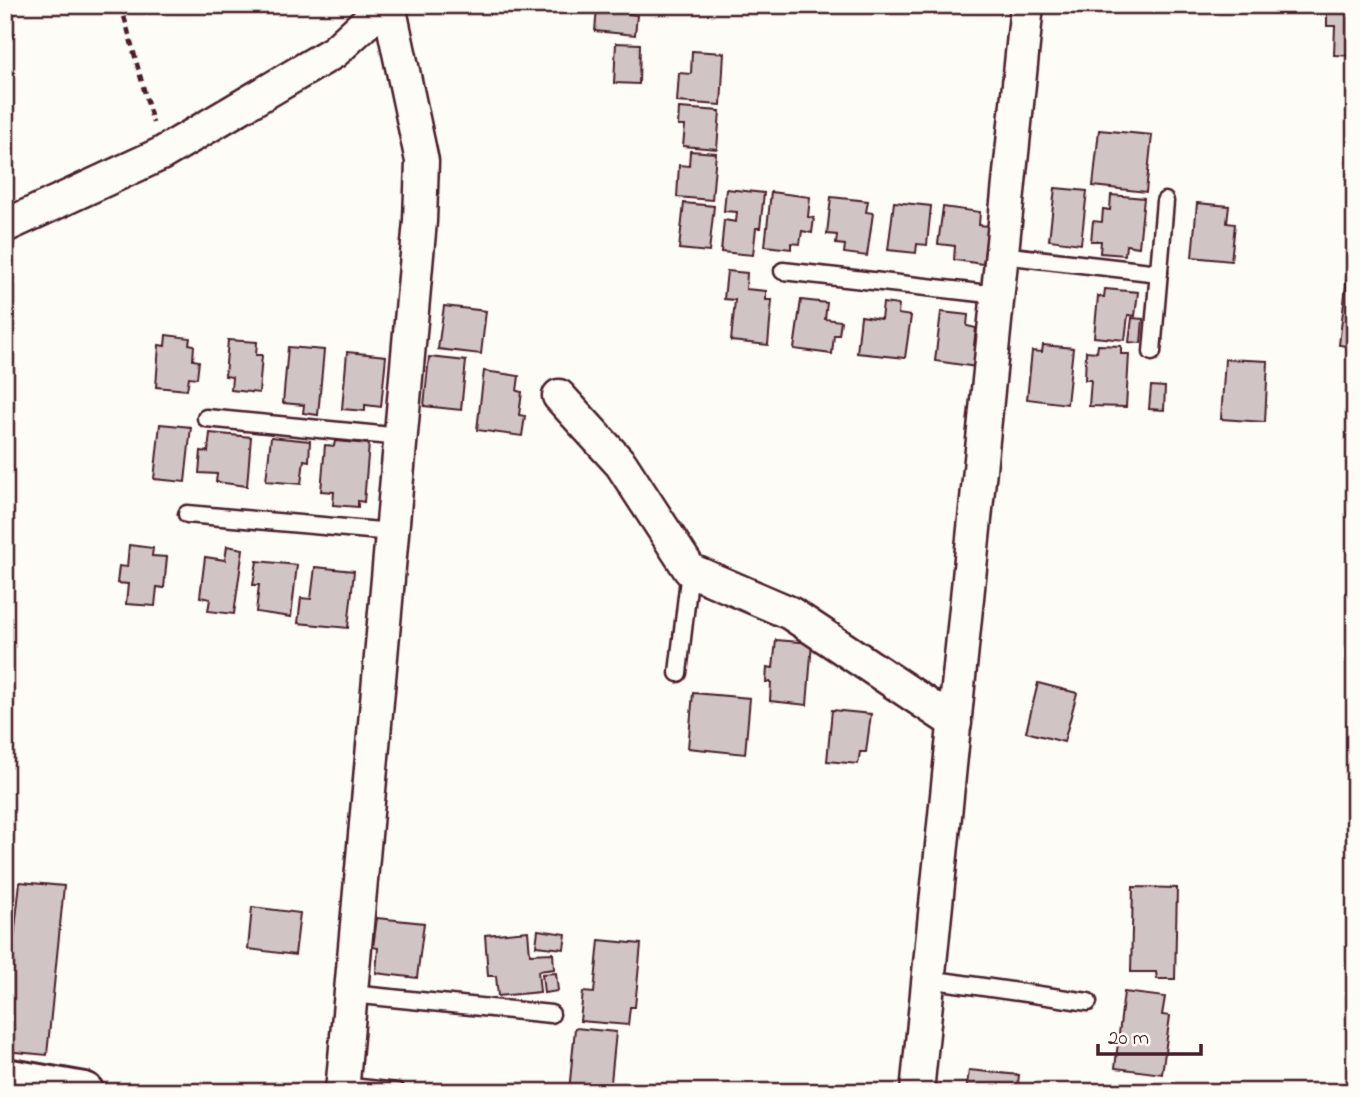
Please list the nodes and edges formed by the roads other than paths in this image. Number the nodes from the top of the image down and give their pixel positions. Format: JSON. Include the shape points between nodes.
{"nodes":[{"id":1,"x":387,"y":5,"type":"edge"},
{"id":2,"x":1027,"y":5,"type":"edge"},
{"id":3,"x":1165,"y":201,"type":"dead end"},
{"id":4,"x":5,"y":226,"type":"edge"},
{"id":5,"x":1002,"y":255,"type":"junction"},
{"id":6,"x":783,"y":271,"type":"dead end"},
{"id":7,"x":1159,"y":273,"type":"junction"},
{"id":8,"x":998,"y":295,"type":"junction"},
{"id":9,"x":1152,"y":352,"type":"dead end"},
{"id":10,"x":559,"y":396,"type":"dead end"},
{"id":11,"x":206,"y":418,"type":"dead end"},
{"id":12,"x":401,"y":437,"type":"junction"},
{"id":13,"x":187,"y":514,"type":"dead end"},
{"id":14,"x":392,"y":531,"type":"junction"},
{"id":15,"x":690,"y":570,"type":"junction"},
{"id":16,"x":678,"y":673,"type":"dead end"},
{"id":17,"x":955,"y":723,"type":"junction"},
{"id":18,"x":928,"y":979,"type":"junction"},
{"id":19,"x":351,"y":995,"type":"junction"},
{"id":20,"x":1088,"y":1002,"type":"dead end"},
{"id":21,"x":551,"y":1014,"type":"dead end"},
{"id":22,"x":5,"y":1078,"type":"edge"},
{"id":23,"x":342,"y":1089,"type":"edge"},
{"id":24,"x":84,"y":1092,"type":"edge"},
{"id":25,"x":397,"y":1092,"type":"edge"},
{"id":26,"x":917,"y":1092,"type":"edge"}],
"edges":[{"from":1,"to":4,"type":"street","via":[[334,52],[162,154]]},
{"from":1,"to":12,"type":"street","via":[[422,161]]},
{"from":2,"to":5,"type":"street"},
{"from":3,"to":7,"type":"lane"},
{"from":5,"to":7,"type":"lane"},
{"from":5,"to":8,"type":"street"},
{"from":6,"to":8,"type":"lane"},
{"from":7,"to":9,"type":"lane"},
{"from":8,"to":17,"type":"street"},
{"from":10,"to":15,"type":"street","via":[[621,464]]},
{"from":11,"to":12,"type":"lane"},
{"from":12,"to":14,"type":"street"},
{"from":13,"to":14,"type":"lane"},
{"from":14,"to":19,"type":"street"},
{"from":15,"to":16,"type":"lane"},
{"from":15,"to":17,"type":"street","via":[[790,613]]},
{"from":17,"to":18,"type":"street"},
{"from":18,"to":20,"type":"lane"},
{"from":18,"to":26,"type":"street"},
{"from":19,"to":21,"type":"lane"},
{"from":19,"to":23,"type":"street"},
{"from":22,"to":24,"type":"street"},
{"from":23,"to":25,"type":"lane"}]}
